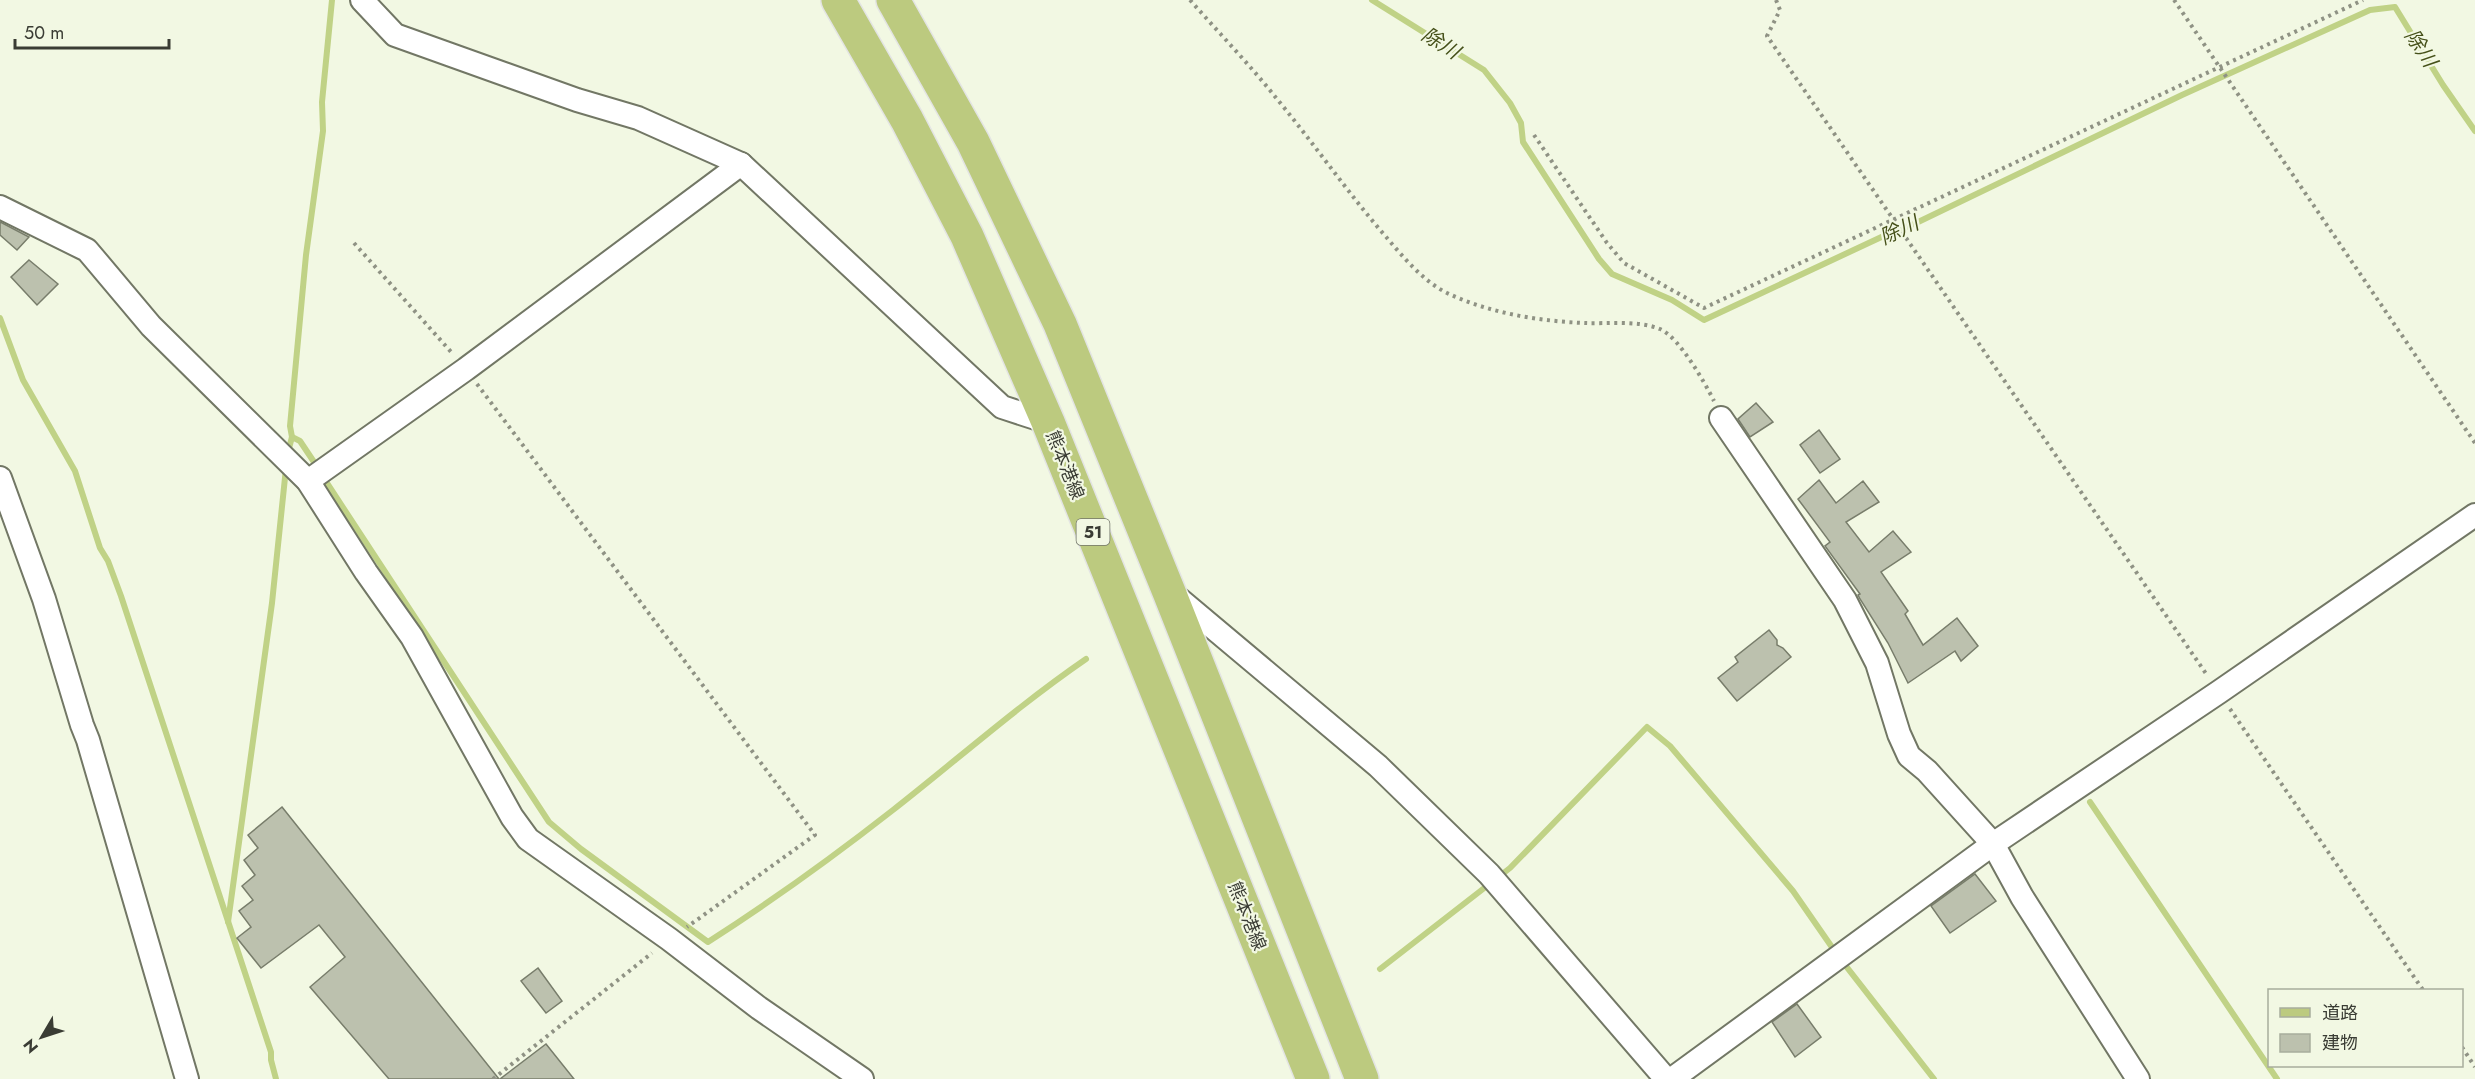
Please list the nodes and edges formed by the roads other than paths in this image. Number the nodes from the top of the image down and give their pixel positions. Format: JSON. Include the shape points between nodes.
{"nodes":[{"id":1,"x":362,"y":0,"type":"edge"},
{"id":2,"x":838,"y":0,"type":"edge"},
{"id":3,"x":893,"y":0,"type":"edge"},
{"id":4,"x":741,"y":165,"type":"junction"},
{"id":5,"x":0,"y":207,"type":"edge"},
{"id":6,"x":1721,"y":418,"type":"road end"},
{"id":7,"x":1048,"y":422,"type":"junction"},
{"id":8,"x":0,"y":478,"type":"edge"},
{"id":9,"x":309,"y":481,"type":"junction"},
{"id":10,"x":2475,"y":515,"type":"edge"},
{"id":11,"x":1169,"y":592,"type":"junction"},
{"id":12,"x":1993,"y":844,"type":"junction"},
{"id":13,"x":187,"y":1079,"type":"edge"},
{"id":14,"x":862,"y":1079,"type":"edge"},
{"id":15,"x":1313,"y":1079,"type":"edge"},
{"id":16,"x":1362,"y":1079,"type":"edge"},
{"id":17,"x":1666,"y":1079,"type":"edge"},
{"id":18,"x":1671,"y":1079,"type":"edge"},
{"id":19,"x":2138,"y":1079,"type":"edge"}],
"edges":[{"from":1,"to":4,"type":"street","via":[[394,35],[639,118]]},
{"from":2,"to":7,"type":"main road","name":"熊本港線","number":"51","via":[[908,120],[967,236]]},
{"from":3,"to":11,"type":"main road","via":[[973,142],[1060,324]]},
{"from":4,"to":7,"type":"street","via":[[1002,406]]},
{"from":4,"to":9,"type":"street"},
{"from":5,"to":9,"type":"street","via":[[87,250],[151,326]]},
{"from":6,"to":12,"type":"street","via":[[1845,600],[1877,663],[1909,756]]},
{"from":7,"to":15,"type":"main road","name":"熊本港線","number":"51"},
{"from":8,"to":13,"type":"street","via":[[44,599],[88,740]]},
{"from":9,"to":14,"type":"street","via":[[411,638],[528,839]]},
{"from":10,"to":12,"type":"street"},
{"from":11,"to":16,"type":"main road"},
{"from":11,"to":17,"type":"street","via":[[1378,766],[1489,874]]},
{"from":12,"to":18,"type":"street"},
{"from":12,"to":19,"type":"street","via":[[2022,897]]}]}
